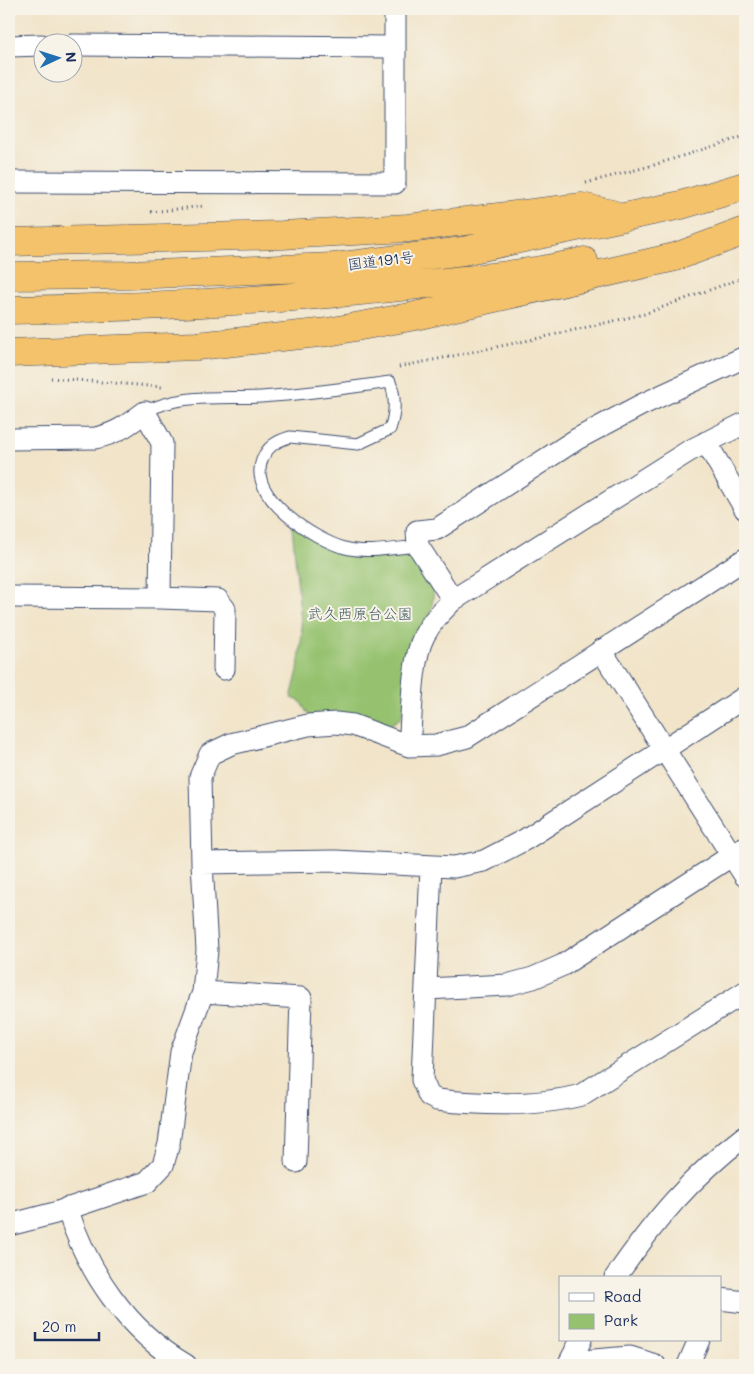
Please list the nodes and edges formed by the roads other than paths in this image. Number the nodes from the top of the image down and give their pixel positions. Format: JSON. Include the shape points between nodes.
{"nodes":[{"id":1,"x":395,"y":9,"type":"edge"},
{"id":2,"x":32,"y":45,"type":"edge"},
{"id":3,"x":82,"y":45,"type":"edge"},
{"id":4,"x":9,"y":46,"type":"edge"},
{"id":5,"x":394,"y":48,"type":"junction"},
{"id":6,"x":9,"y":182,"type":"edge"},
{"id":7,"x":745,"y":186,"type":"edge"},
{"id":8,"x":626,"y":217,"type":"junction"},
{"id":9,"x":745,"y":220,"type":"edge"},
{"id":10,"x":745,"y":232,"type":"edge"},
{"id":11,"x":9,"y":242,"type":"edge"},
{"id":12,"x":9,"y":276,"type":"edge"},
{"id":13,"x":9,"y":310,"type":"edge"},
{"id":14,"x":9,"y":353,"type":"edge"},
{"id":15,"x":745,"y":357,"type":"edge"},
{"id":16,"x":145,"y":412,"type":"junction"},
{"id":17,"x":745,"y":423,"type":"edge"},
{"id":18,"x":9,"y":438,"type":"edge"},
{"id":19,"x":706,"y":442,"type":"junction"},
{"id":20,"x":745,"y":509,"type":"edge"},
{"id":21,"x":418,"y":546,"type":"junction"},
{"id":22,"x":745,"y":559,"type":"edge"},
{"id":23,"x":9,"y":598,"type":"edge"},
{"id":24,"x":160,"y":598,"type":"junction"},
{"id":25,"x":453,"y":600,"type":"junction"},
{"id":26,"x":602,"y":650,"type":"junction"},
{"id":27,"x":224,"y":669,"type":"dead end"},
{"id":28,"x":745,"y":697,"type":"edge"},
{"id":29,"x":409,"y":746,"type":"junction"},
{"id":30,"x":663,"y":748,"type":"junction"},
{"id":31,"x":738,"y":851,"type":"edge"},
{"id":32,"x":202,"y":863,"type":"junction"},
{"id":33,"x":431,"y":866,"type":"junction"},
{"id":34,"x":745,"y":876,"type":"edge"},
{"id":35,"x":426,"y":989,"type":"junction"},
{"id":36,"x":203,"y":992,"type":"junction"},
{"id":37,"x":745,"y":992,"type":"edge"},
{"id":38,"x":745,"y":1136,"type":"edge"},
{"id":39,"x":296,"y":1162,"type":"dead end"},
{"id":40,"x":67,"y":1208,"type":"junction"},
{"id":41,"x":9,"y":1225,"type":"edge"},
{"id":42,"x":616,"y":1276,"type":"edge"},
{"id":43,"x":722,"y":1299,"type":"edge"},
{"id":44,"x":745,"y":1302,"type":"edge"},
{"id":45,"x":580,"y":1342,"type":"edge"},
{"id":46,"x":698,"y":1342,"type":"edge"},
{"id":47,"x":569,"y":1364,"type":"edge"},
{"id":48,"x":186,"y":1365,"type":"edge"},
{"id":49,"x":655,"y":1365,"type":"edge"},
{"id":50,"x":688,"y":1365,"type":"edge"}],
"edges":[{"from":1,"to":5,"type":"street"},
{"from":2,"to":4,"type":"street"},
{"from":3,"to":5,"type":"street"},
{"from":5,"to":6,"type":"street","via":[[395,183]]},
{"from":7,"to":8,"type":"highway","name":"国道191号","via":[[681,206]]},
{"from":8,"to":11,"type":"highway","via":[[582,207],[408,228]]},
{"from":8,"to":12,"type":"highway","name":"国道191号","via":[[463,251],[334,266],[128,275]]},
{"from":9,"to":13,"type":"highway","name":"国道191号","via":[[576,264],[461,280],[332,295],[105,309]]},
{"from":10,"to":14,"type":"highway","via":[[675,257],[492,299],[336,330],[197,346]]},
{"from":15,"to":21,"type":"street","via":[[577,439],[437,529],[417,532]]},
{"from":16,"to":18,"type":"street","via":[[108,436]]},
{"from":16,"to":21,"type":"lane","via":[[161,403],[177,400],[263,396],[390,382],[394,392],[394,418],[390,429],[358,444],[283,439],[268,448],[259,478],[268,494],[289,516],[345,548]]},
{"from":16,"to":24,"type":"street","via":[[162,443]]},
{"from":17,"to":19,"type":"street"},
{"from":19,"to":20,"type":"street"},
{"from":19,"to":25,"type":"street"},
{"from":21,"to":25,"type":"street"},
{"from":22,"to":26,"type":"street"},
{"from":23,"to":24,"type":"street"},
{"from":24,"to":27,"type":"street","via":[[218,600],[225,609]]},
{"from":25,"to":29,"type":"street","via":[[429,627],[420,647]]},
{"from":26,"to":29,"type":"street","via":[[467,737],[436,745]]},
{"from":26,"to":30,"type":"street"},
{"from":28,"to":30,"type":"street"},
{"from":29,"to":32,"type":"street","via":[[353,725],[336,723],[308,725],[210,754],[200,777]]},
{"from":30,"to":31,"type":"street"},
{"from":30,"to":33,"type":"street","via":[[510,848],[472,864]]},
{"from":31,"to":34,"type":"street"},
{"from":31,"to":35,"type":"street","via":[[563,965],[507,985]]},
{"from":32,"to":33,"type":"street","via":[[335,861]]},
{"from":32,"to":36,"type":"street","via":[[207,950]]},
{"from":33,"to":35,"type":"street"},
{"from":35,"to":37,"type":"street","via":[[422,1080],[429,1096],[451,1102],[524,1103],[559,1101],[581,1095]]},
{"from":36,"to":39,"type":"street","via":[[301,998]]},
{"from":36,"to":40,"type":"street","via":[[181,1052],[163,1166],[147,1182]]},
{"from":38,"to":42,"type":"street","via":[[714,1159],[666,1208]]},
{"from":40,"to":41,"type":"street"},
{"from":40,"to":48,"type":"street","via":[[82,1250],[122,1312],[155,1343]]},
{"from":43,"to":44,"type":"street"},
{"from":45,"to":47,"type":"street"},
{"from":46,"to":50,"type":"street"},
{"from":47,"to":49,"type":"street","via":[[630,1357]]}]}
